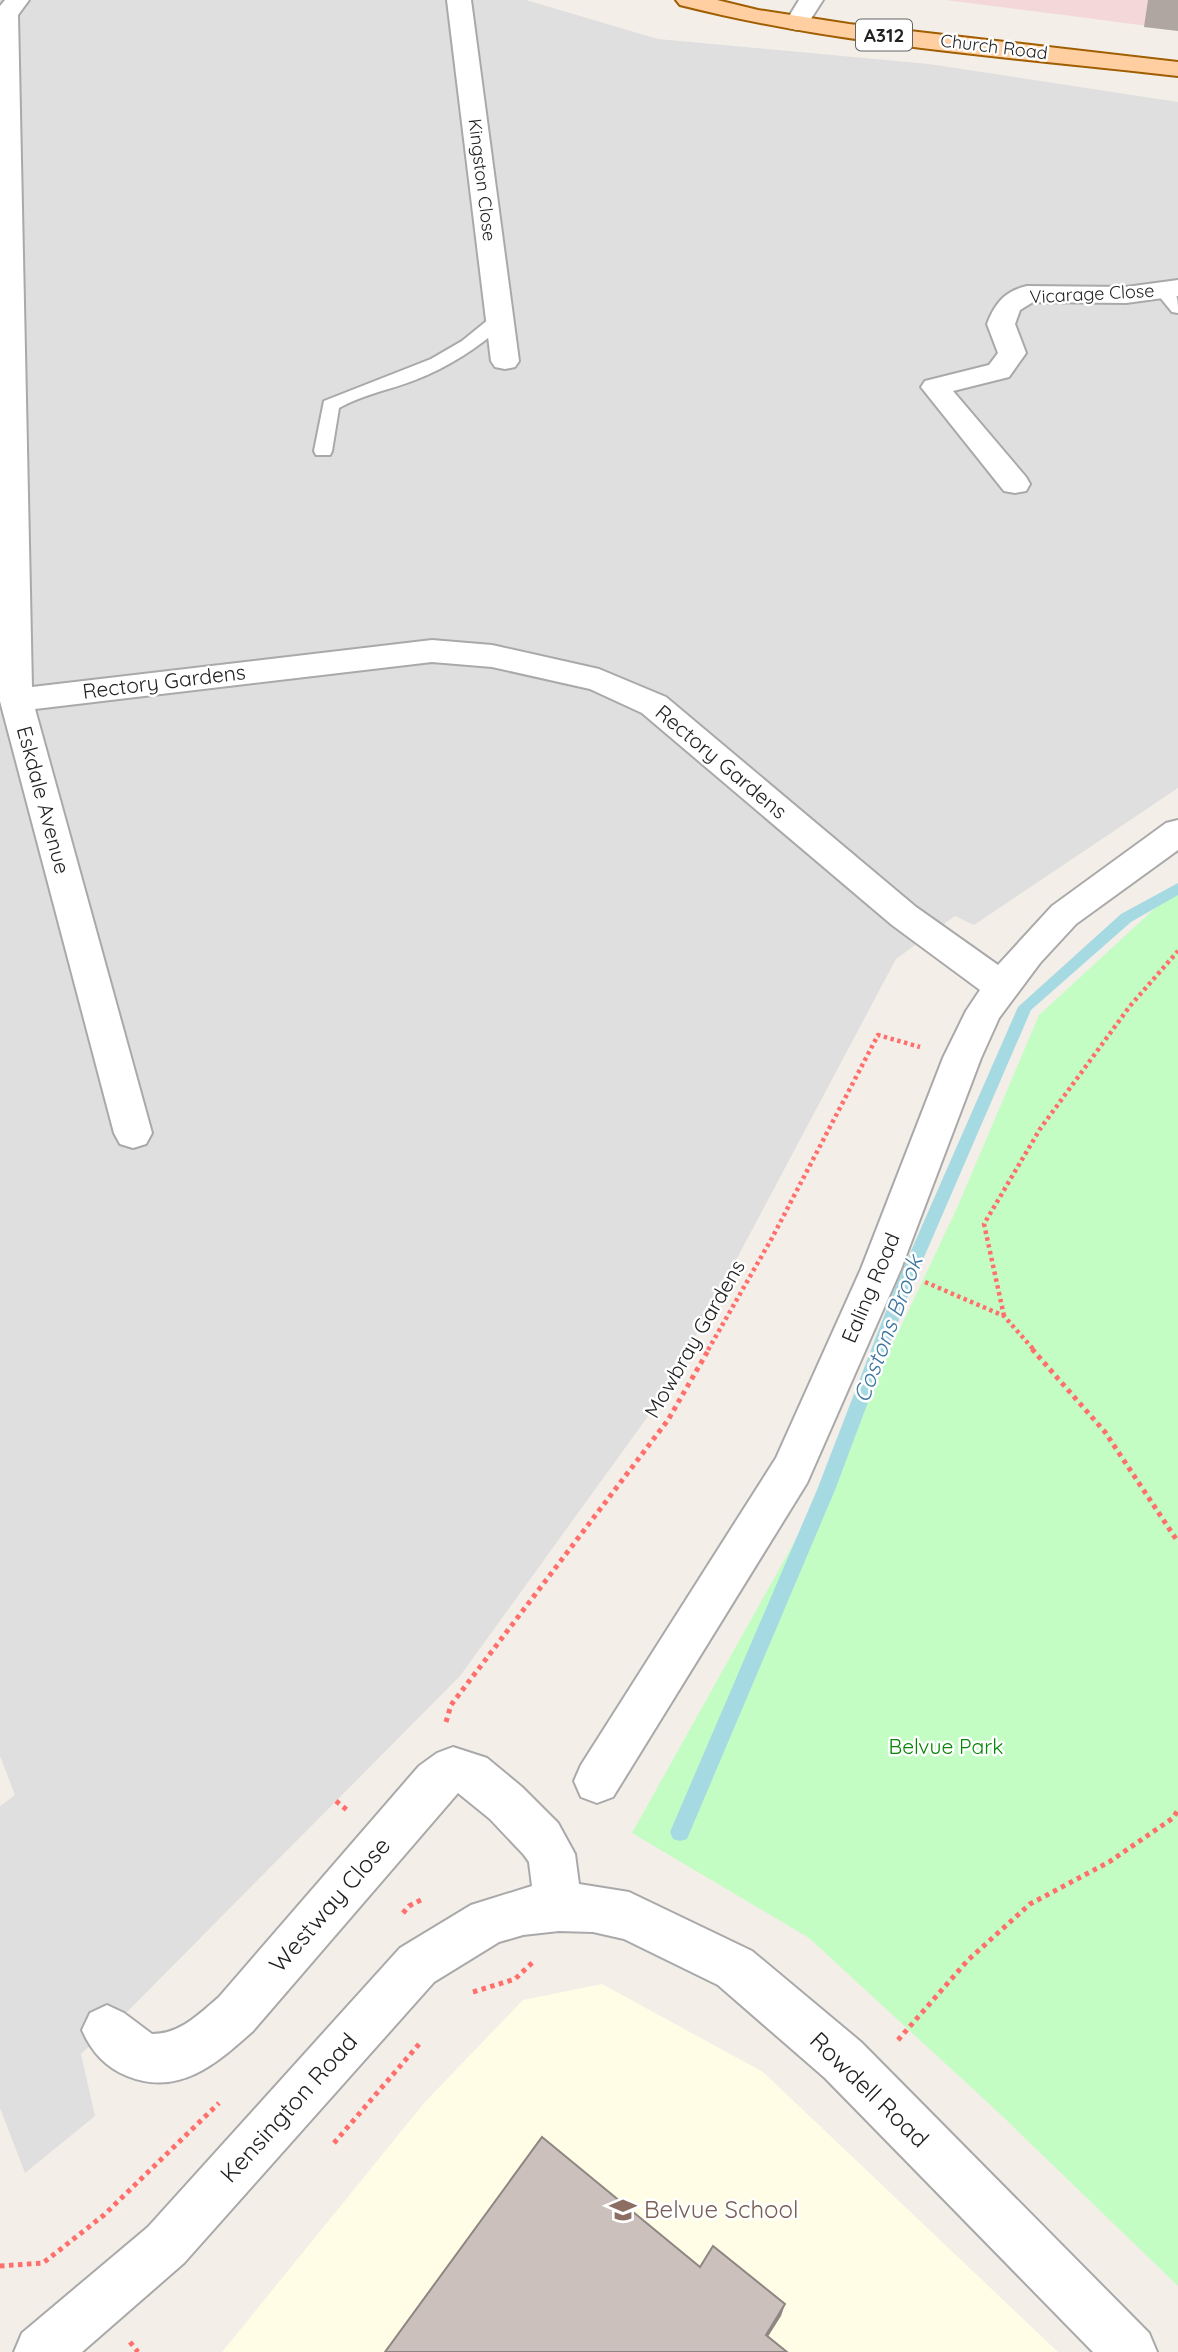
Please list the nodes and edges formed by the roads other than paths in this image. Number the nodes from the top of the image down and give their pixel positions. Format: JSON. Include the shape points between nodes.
{"nodes":[{"id":1,"x":17,"y":0,"type":"edge"},
{"id":2,"x":459,"y":0,"type":"edge"},
{"id":3,"x":688,"y":0,"type":"edge"},
{"id":4,"x":811,"y":0,"type":"edge"},
{"id":5,"x":721,"y":4,"type":"edge"},
{"id":6,"x":797,"y":23,"type":"junction"},
{"id":7,"x":1178,"y":69,"type":"edge"},
{"id":8,"x":1173,"y":295,"type":"edge"},
{"id":9,"x":500,"y":320,"type":"junction"},
{"id":10,"x":505,"y":360,"type":"dead end"},
{"id":11,"x":323,"y":451,"type":"dead end"},
{"id":12,"x":1015,"y":484,"type":"dead end"},
{"id":13,"x":16,"y":700,"type":"junction"},
{"id":14,"x":1178,"y":832,"type":"edge"},
{"id":15,"x":1001,"y":986,"type":"junction"},
{"id":16,"x":133,"y":1133,"type":"dead end"},
{"id":17,"x":597,"y":1781,"type":"dead end"},
{"id":18,"x":559,"y":1907,"type":"junction"},
{"id":19,"x":107,"y":2030,"type":"dead end"},
{"id":20,"x":1119,"y":2347,"type":"edge"},
{"id":21,"x":41,"y":2352,"type":"edge"}],
"edges":[{"from":1,"to":13,"type":"street","name":"Eskdale Avenue","via":[[6,14]]},
{"from":2,"to":9,"type":"street","name":"Kingston Close"},
{"from":3,"to":5,"type":"main road","name":"Church Road","number":"A312"},
{"from":4,"to":6,"type":"street"},
{"from":5,"to":6,"type":"main road","name":"Church Road","number":"A312"},
{"from":6,"to":7,"type":"main road","name":"Church Road","number":"A312"},
{"from":8,"to":12,"type":"street","name":"Vicarage Close","via":[[1027,294],[1008,306],[1001,324],[1012,353],[999,371],[935,387]]},
{"from":9,"to":10,"type":"street","name":"Kingston Close"},
{"from":9,"to":11,"type":"lane","via":[[460,354],[410,376],[348,394],[330,405]]},
{"from":13,"to":15,"type":"street","name":"Rectory Gardens","via":[[432,650],[492,656],[599,680],[654,705],[904,916]]},
{"from":13,"to":16,"type":"street","name":"Eskdale Avenue"},
{"from":14,"to":15,"type":"street","name":"Ealing Road","via":[[1064,915]]},
{"from":15,"to":17,"type":"street","name":"Ealing Road","via":[[962,1058],[881,1269],[792,1470]]},
{"from":18,"to":19,"type":"street","name":"Westway Close","via":[[551,1854],[541,1839],[471,1774],[453,1769],[435,1782],[236,2014],[201,2044],[168,2060],[150,2058],[134,2054]]},
{"from":18,"to":20,"type":"street","name":"Rowdell Road","via":[[629,1916],[735,1968],[843,2060]]},
{"from":18,"to":21,"type":"street","name":"Kensington Road","via":[[523,1911],[488,1922],[417,1965],[166,2245]]}]}
